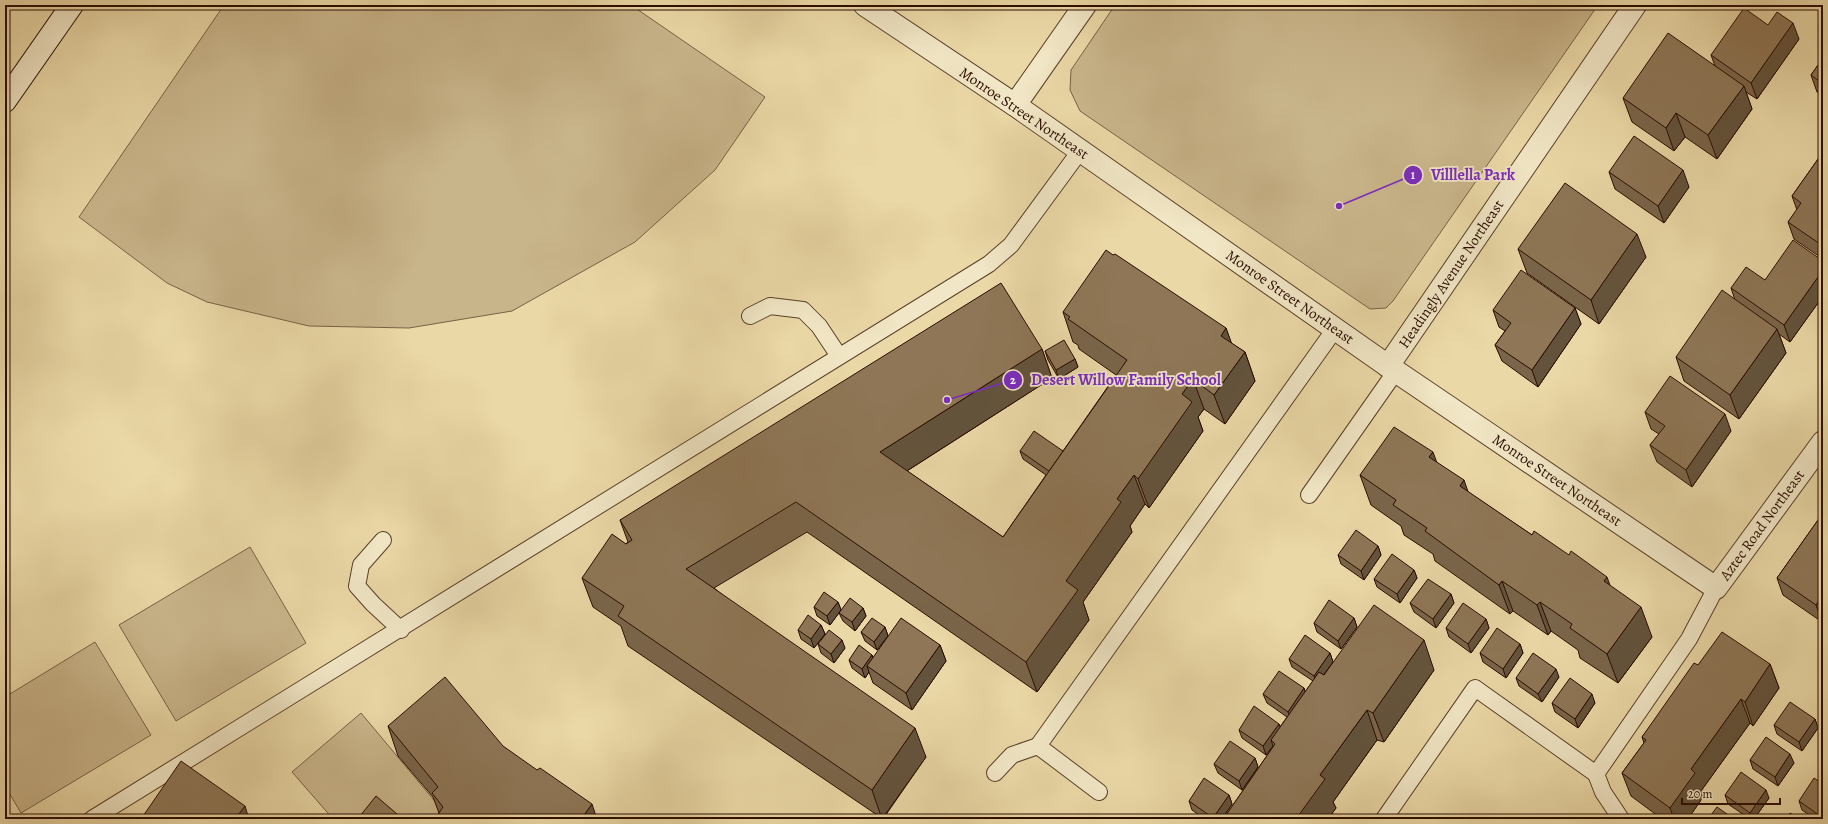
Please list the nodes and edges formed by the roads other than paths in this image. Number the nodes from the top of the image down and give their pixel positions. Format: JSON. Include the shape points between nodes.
{"nodes":[{"id":1,"x":72,"y":5,"type":"edge"},
{"id":2,"x":865,"y":5,"type":"edge"},
{"id":3,"x":1085,"y":5,"type":"edge"},
{"id":4,"x":1635,"y":5,"type":"edge"},
{"id":5,"x":5,"y":101,"type":"edge"},
{"id":6,"x":1015,"y":105,"type":"junction"},
{"id":7,"x":1080,"y":151,"type":"junction"},
{"id":8,"x":750,"y":316,"type":"dead end"},
{"id":9,"x":1335,"y":328,"type":"junction"},
{"id":10,"x":839,"y":356,"type":"junction"},
{"id":11,"x":1392,"y":368,"type":"junction"},
{"id":12,"x":1823,"y":442,"type":"edge"},
{"id":13,"x":1309,"y":495,"type":"dead end"},
{"id":14,"x":383,"y":540,"type":"dead end"},
{"id":15,"x":1716,"y":588,"type":"junction"},
{"id":16,"x":401,"y":630,"type":"junction"},
{"id":17,"x":1038,"y":746,"type":"junction"},
{"id":18,"x":994,"y":773,"type":"dead end"},
{"id":19,"x":1596,"y":774,"type":"junction"},
{"id":20,"x":1099,"y":792,"type":"dead end"},
{"id":21,"x":92,"y":819,"type":"edge"},
{"id":22,"x":1384,"y":819,"type":"edge"},
{"id":23,"x":1622,"y":819,"type":"edge"}],
"edges":[{"from":1,"to":5,"type":"street"},
{"from":2,"to":6,"type":"street","name":"Monroe Street Northeast"},
{"from":3,"to":6,"type":"street"},
{"from":4,"to":11,"type":"street","name":"Headingly Avenue Northeast"},
{"from":6,"to":7,"type":"street","name":"Monroe Street Northeast"},
{"from":7,"to":9,"type":"street","name":"Monroe Street Northeast"},
{"from":7,"to":10,"type":"lane","via":[[1011,245],[989,264]]},
{"from":8,"to":10,"type":"lane","via":[[770,306],[804,310],[819,326]]},
{"from":9,"to":11,"type":"street","name":"Monroe Street Northeast"},
{"from":9,"to":17,"type":"lane"},
{"from":10,"to":16,"type":"lane","via":[[515,556]]},
{"from":11,"to":13,"type":"lane"},
{"from":11,"to":15,"type":"street","name":"Monroe Street Northeast"},
{"from":12,"to":15,"type":"street","name":"Aztec Road Northeast"},
{"from":14,"to":16,"type":"lane","via":[[361,564],[357,586]]},
{"from":15,"to":19,"type":"lane","via":[[1689,639]]},
{"from":16,"to":21,"type":"lane"},
{"from":17,"to":18,"type":"lane","via":[[1012,755]]},
{"from":17,"to":20,"type":"lane"},
{"from":19,"to":22,"type":"lane","via":[[1475,688]]},
{"from":19,"to":23,"type":"lane","via":[[1603,792]]}]}
